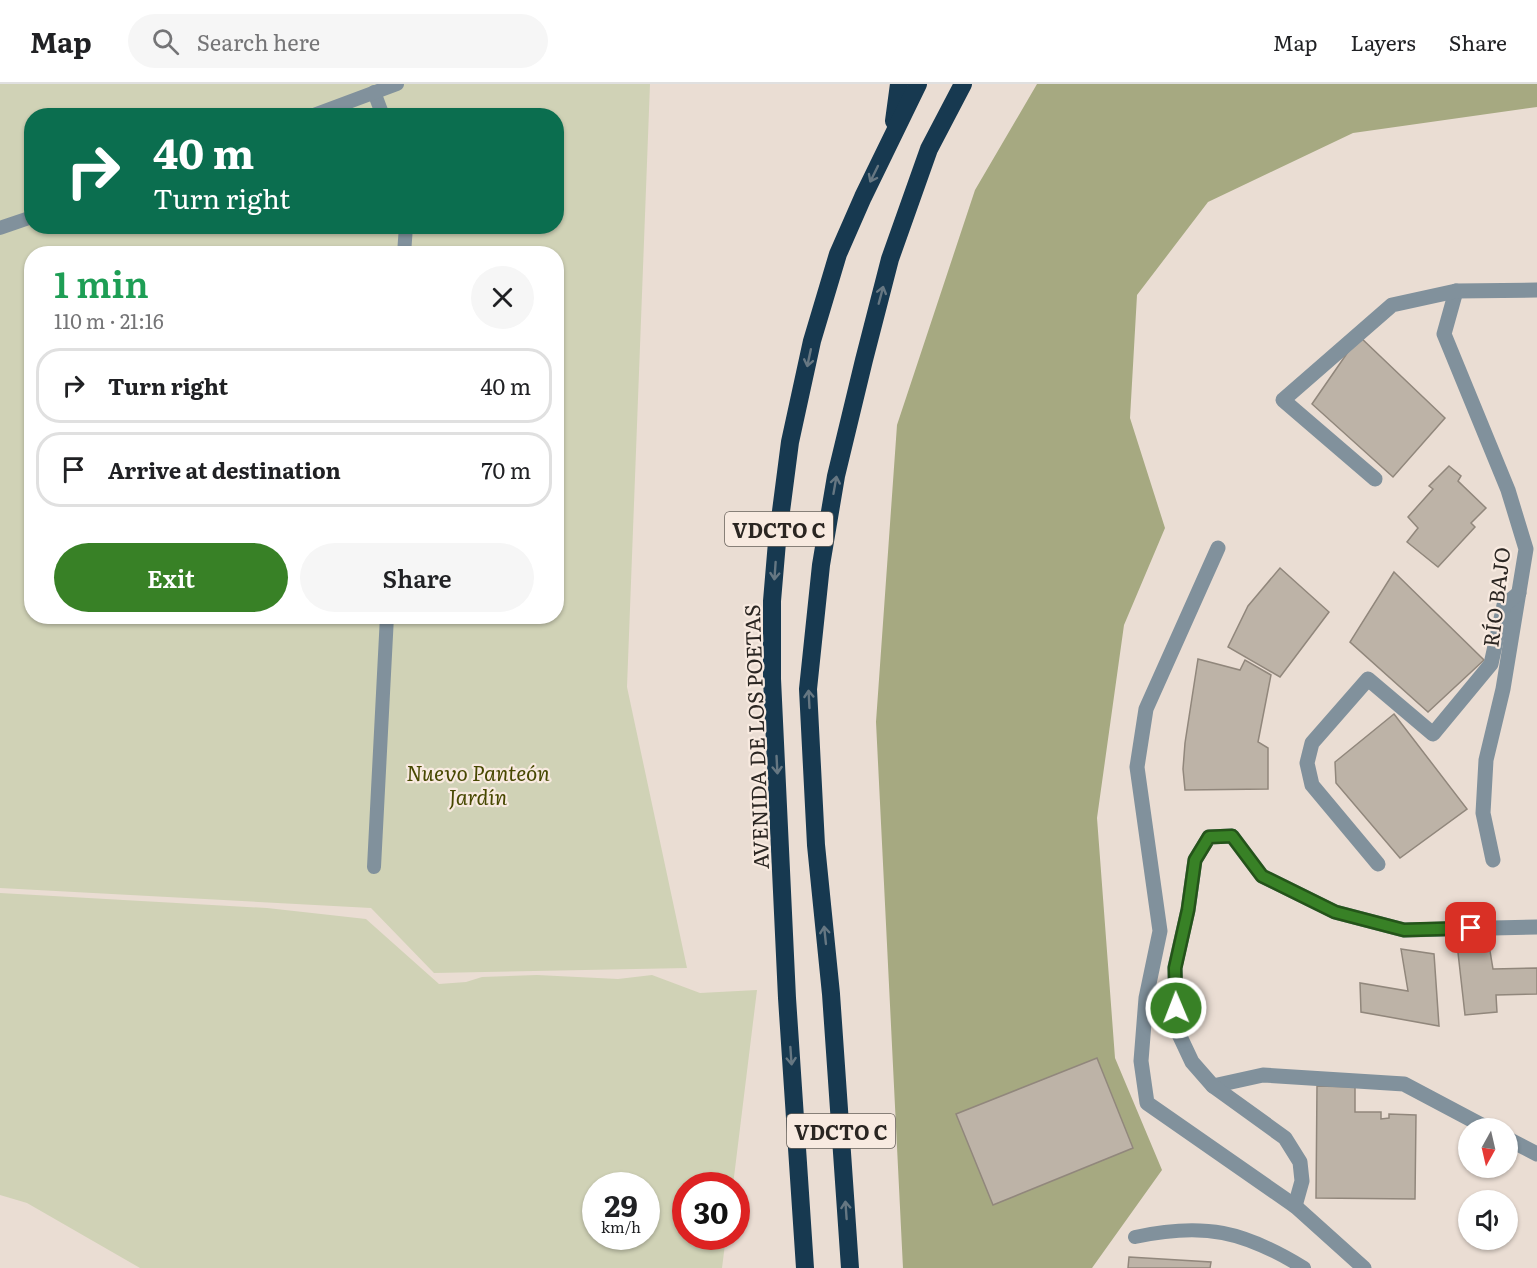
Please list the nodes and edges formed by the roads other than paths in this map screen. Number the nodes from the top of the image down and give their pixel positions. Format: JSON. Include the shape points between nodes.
{"nodes":[{"id":1,"x":398,"y":84,"type":"edge"},
{"id":2,"x":899,"y":84,"type":"edge"},
{"id":3,"x":918,"y":84,"type":"edge"},
{"id":4,"x":963,"y":84,"type":"edge"},
{"id":5,"x":375,"y":92,"type":"junction"},
{"id":6,"x":332,"y":108,"type":"edge"},
{"id":7,"x":380,"y":108,"type":"edge"},
{"id":8,"x":891,"y":138,"type":"junction"},
{"id":9,"x":24,"y":220,"type":"edge"},
{"id":10,"x":0,"y":228,"type":"edge"},
{"id":11,"x":1537,"y":290,"type":"edge"},
{"id":12,"x":1456,"y":291,"type":"junction"},
{"id":13,"x":1375,"y":479,"type":"dead end"},
{"id":14,"x":1218,"y":548,"type":"dead end"},
{"id":15,"x":1519,"y":593,"type":"junction"},
{"id":16,"x":387,"y":624,"type":"edge"},
{"id":17,"x":1493,"y":860,"type":"dead end"},
{"id":18,"x":1378,"y":864,"type":"dead end"},
{"id":19,"x":374,"y":867,"type":"dead end"},
{"id":20,"x":1537,"y":927,"type":"edge"},
{"id":21,"x":1213,"y":1086,"type":"junction"},
{"id":22,"x":1468,"y":1118,"type":"edge"},
{"id":23,"x":1518,"y":1144,"type":"edge"},
{"id":24,"x":1537,"y":1154,"type":"edge"},
{"id":25,"x":1295,"y":1206,"type":"junction"},
{"id":26,"x":1135,"y":1237,"type":"dead end"},
{"id":27,"x":805,"y":1268,"type":"edge"},
{"id":28,"x":850,"y":1268,"type":"edge"},
{"id":29,"x":1304,"y":1268,"type":"edge"},
{"id":30,"x":1364,"y":1268,"type":"edge"}],
"edges":[{"from":1,"to":5,"type":"lane"},
{"from":2,"to":8,"type":"highway"},
{"from":3,"to":8,"type":"highway","name":"AVENIDA DE LOS POETAS","number":"VDCTO C"},
{"from":28,"to":4,"type":"highway","number":"VDCTO C","one_way":true,"via":[[831,994],[816,845],[808,689],[821,565],[836,476],[890,259],[929,149]]},
{"from":5,"to":6,"type":"lane"},
{"from":5,"to":7,"type":"lane"},
{"from":8,"to":27,"type":"highway","name":"AVENIDA DE LOS POETAS","number":"VDCTO C","one_way":true,"via":[[838,254],[812,341],[790,442],[772,601],[772,679]]},
{"from":9,"to":10,"type":"lane"},
{"from":11,"to":12,"type":"street"},
{"from":12,"to":13,"type":"street","via":[[1392,305],[1283,400]]},
{"from":12,"to":15,"type":"street","name":"RÍO BAJO","via":[[1444,334],[1508,490],[1526,549]]},
{"from":14,"to":25,"type":"street","via":[[1146,709],[1137,767],[1160,931],[1146,998],[1141,1061],[1147,1103]]},
{"from":15,"to":17,"type":"street","name":"RÍO BAJO","via":[[1486,760],[1483,813]]},
{"from":15,"to":18,"type":"street","via":[[1503,605],[1491,664],[1433,734],[1368,680],[1312,743],[1307,763],[1312,785]]},
{"from":16,"to":19,"type":"lane"},
{"from":20,"to":21,"type":"street","via":[[1404,930],[1335,912],[1262,876],[1232,836],[1209,837],[1195,860],[1175,968],[1175,998],[1176,1028],[1192,1062]]},
{"from":21,"to":22,"type":"street","via":[[1263,1075],[1404,1084]]},
{"from":21,"to":25,"type":"street","via":[[1285,1138],[1300,1162],[1302,1180]]},
{"from":23,"to":24,"type":"street"},
{"from":25,"to":30,"type":"street"},
{"from":26,"to":29,"type":"lane","via":[[1167,1230],[1206,1229],[1263,1245]]}]}
